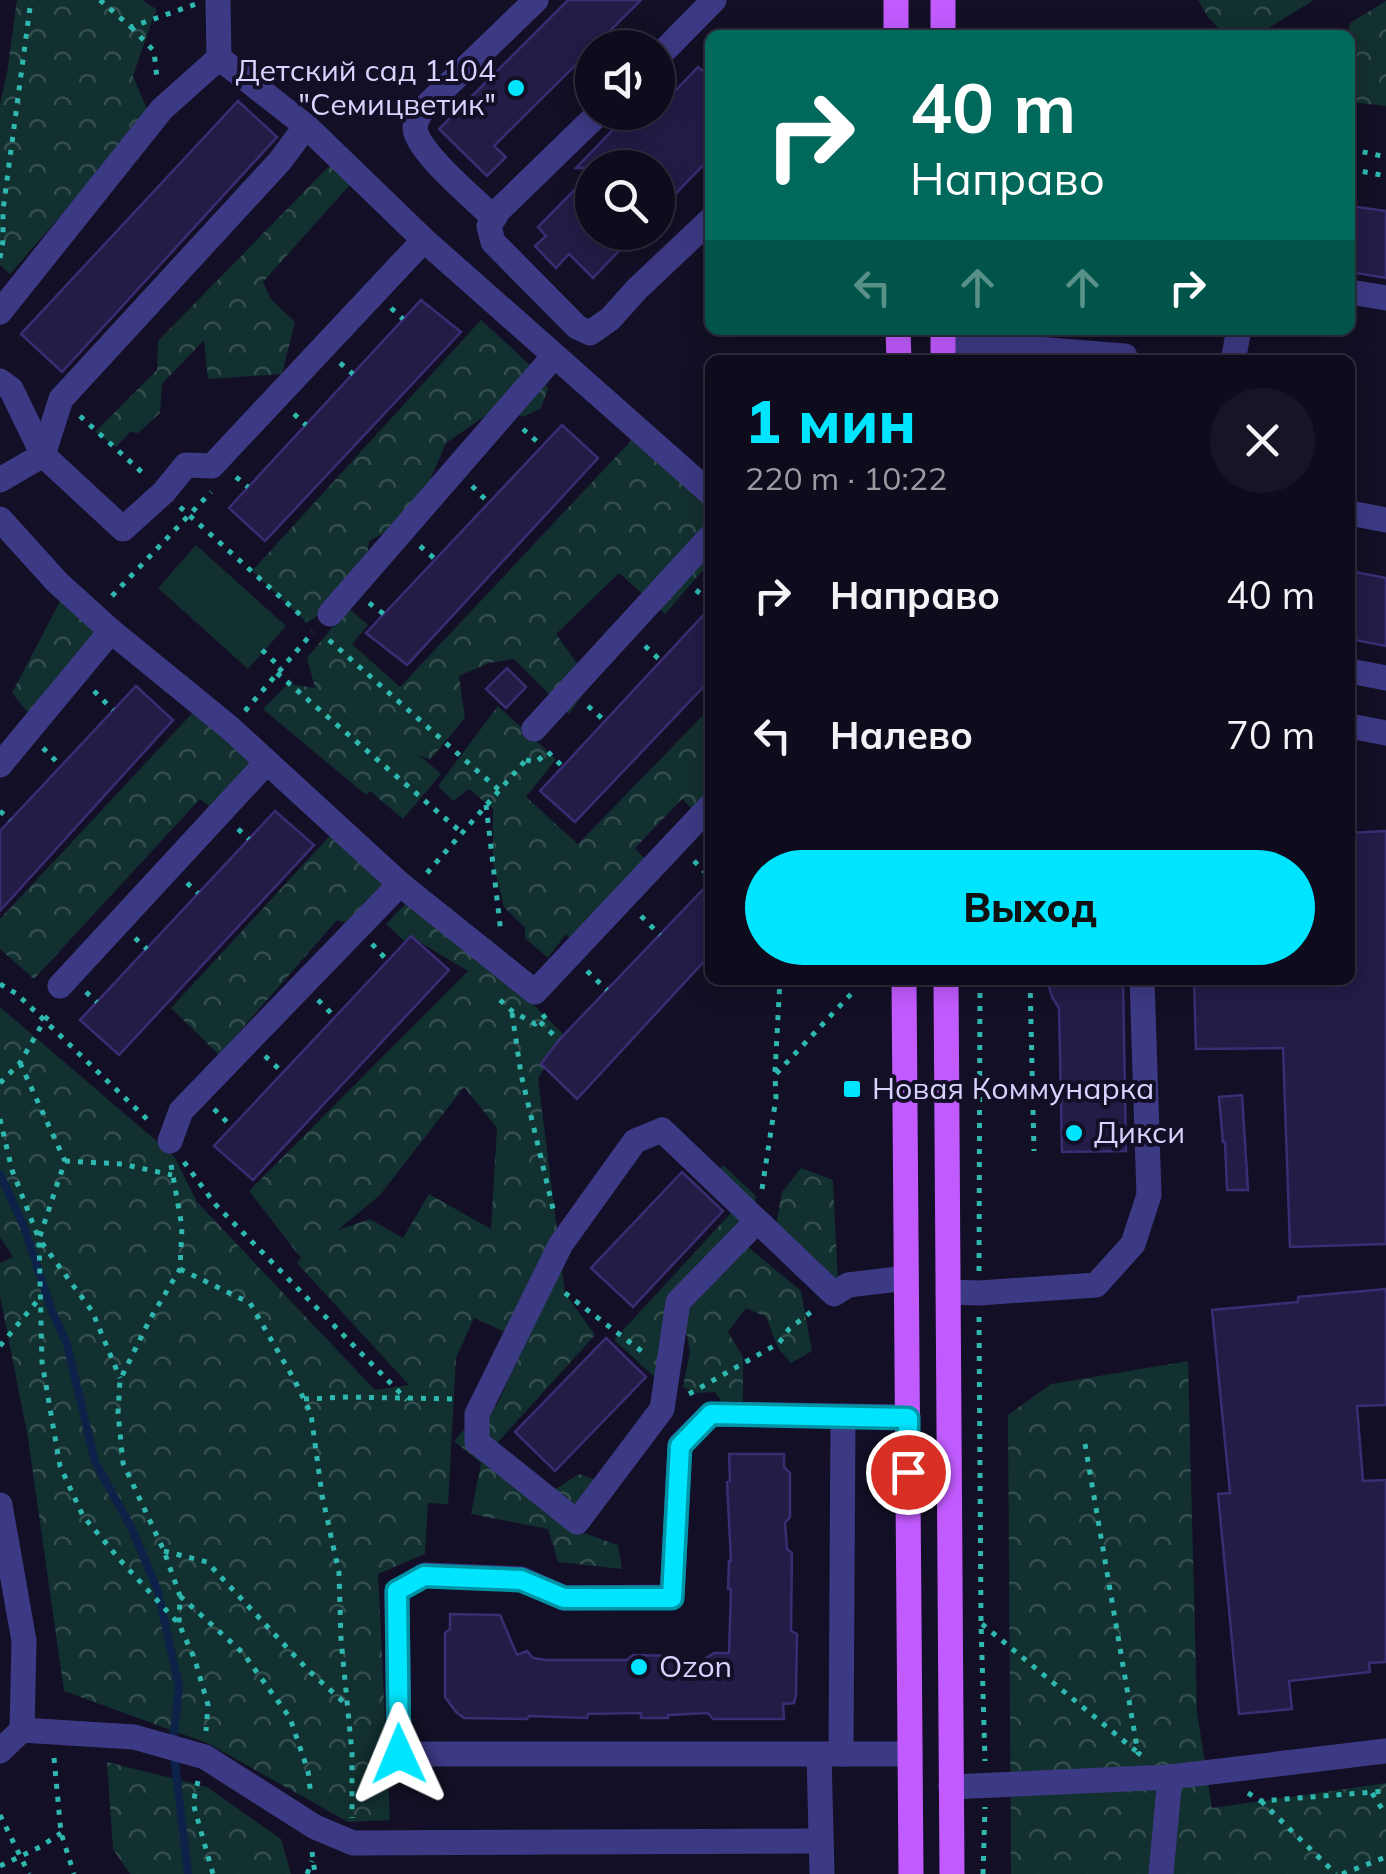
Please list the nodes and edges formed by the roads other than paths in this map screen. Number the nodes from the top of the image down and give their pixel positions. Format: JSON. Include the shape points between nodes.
{"nodes":[{"id":1,"x":218,"y":0,"type":"edge"},
{"id":2,"x":536,"y":0,"type":"edge"},
{"id":3,"x":714,"y":0,"type":"edge"},
{"id":4,"x":896,"y":0,"type":"edge"},
{"id":5,"x":942,"y":0,"type":"edge"},
{"id":6,"x":896,"y":30,"type":"edge"},
{"id":7,"x":943,"y":30,"type":"edge"},
{"id":8,"x":675,"y":40,"type":"edge"},
{"id":9,"x":218,"y":58,"type":"junction"},
{"id":10,"x":306,"y":126,"type":"junction"},
{"id":11,"x":581,"y":130,"type":"edge"},
{"id":12,"x":494,"y":218,"type":"junction"},
{"id":13,"x":705,"y":225,"type":"edge"},
{"id":14,"x":424,"y":240,"type":"junction"},
{"id":15,"x":1355,"y":293,"type":"edge"},
{"id":16,"x":1386,"y":298,"type":"edge"},
{"id":17,"x":0,"y":312,"type":"edge"},
{"id":18,"x":1090,"y":341,"type":"edge"},
{"id":19,"x":943,"y":342,"type":"edge"},
{"id":20,"x":1125,"y":355,"type":"edge"},
{"id":21,"x":554,"y":356,"type":"junction"},
{"id":22,"x":0,"y":380,"type":"edge"},
{"id":23,"x":43,"y":455,"type":"junction"},
{"id":24,"x":0,"y":480,"type":"edge"},
{"id":25,"x":705,"y":489,"type":"edge"},
{"id":26,"x":1355,"y":514,"type":"edge"},
{"id":27,"x":0,"y":519,"type":"edge"},
{"id":28,"x":1386,"y":520,"type":"edge"},
{"id":29,"x":705,"y":543,"type":"edge"},
{"id":30,"x":322,"y":621,"type":"road end"},
{"id":31,"x":102,"y":623,"type":"junction"},
{"id":32,"x":1355,"y":672,"type":"edge"},
{"id":33,"x":1386,"y":678,"type":"edge"},
{"id":34,"x":1355,"y":727,"type":"edge"},
{"id":35,"x":1386,"y":733,"type":"edge"},
{"id":36,"x":541,"y":740,"type":"road end"},
{"id":37,"x":267,"y":762,"type":"junction"},
{"id":38,"x":0,"y":765,"type":"edge"},
{"id":39,"x":705,"y":811,"type":"edge"},
{"id":40,"x":400,"y":884,"type":"junction"},
{"id":41,"x":904,"y":985,"type":"edge"},
{"id":42,"x":946,"y":985,"type":"edge"},
{"id":43,"x":1142,"y":985,"type":"edge"},
{"id":44,"x":60,"y":986,"type":"dead end"},
{"id":45,"x":170,"y":1141,"type":"road end"},
{"id":46,"x":757,"y":1221,"type":"junction"},
{"id":47,"x":906,"y":1278,"type":"junction"},
{"id":48,"x":948,"y":1292,"type":"junction"},
{"id":49,"x":842,"y":1416,"type":"junction"},
{"id":50,"x":908,"y":1418,"type":"junction"},
{"id":51,"x":0,"y":1505,"type":"edge"},
{"id":52,"x":22,"y":1730,"type":"junction"},
{"id":53,"x":0,"y":1751,"type":"edge"},
{"id":54,"x":1386,"y":1751,"type":"edge"},
{"id":55,"x":830,"y":1754,"type":"junction"},
{"id":56,"x":910,"y":1754,"type":"junction"},
{"id":57,"x":1170,"y":1776,"type":"junction"},
{"id":58,"x":952,"y":1786,"type":"junction"},
{"id":59,"x":821,"y":1841,"type":"junction"},
{"id":60,"x":822,"y":1874,"type":"edge"},
{"id":61,"x":911,"y":1874,"type":"edge"},
{"id":62,"x":952,"y":1874,"type":"edge"},
{"id":63,"x":1161,"y":1874,"type":"edge"}],
"edges":[{"from":1,"to":9,"type":"street"},
{"from":2,"to":12,"type":"street","via":[[415,124],[428,153]]},
{"from":3,"to":8,"type":"street"},
{"from":4,"to":6,"type":"main road"},
{"from":5,"to":7,"type":"main road"},
{"from":9,"to":10,"type":"street"},
{"from":9,"to":17,"type":"street","via":[[162,109]]},
{"from":10,"to":14,"type":"street"},
{"from":10,"to":23,"type":"street","via":[[61,399]]},
{"from":11,"to":12,"type":"street"},
{"from":12,"to":13,"type":"street","via":[[493,242],[590,333]]},
{"from":14,"to":21,"type":"street"},
{"from":14,"to":23,"type":"street","via":[[212,466],[186,465],[122,529]]},
{"from":15,"to":16,"type":"street"},
{"from":18,"to":19,"type":"street"},
{"from":18,"to":20,"type":"street"},
{"from":21,"to":25,"type":"street"},
{"from":21,"to":30,"type":"street"},
{"from":22,"to":23,"type":"street","via":[[12,388]]},
{"from":23,"to":24,"type":"street"},
{"from":26,"to":28,"type":"street"},
{"from":27,"to":31,"type":"street"},
{"from":29,"to":36,"type":"street"},
{"from":31,"to":37,"type":"street"},
{"from":31,"to":38,"type":"street"},
{"from":32,"to":33,"type":"street"},
{"from":34,"to":35,"type":"street"},
{"from":37,"to":40,"type":"street"},
{"from":37,"to":44,"type":"street"},
{"from":39,"to":40,"type":"street","via":[[534,992]]},
{"from":40,"to":45,"type":"street","via":[[181,1111]]},
{"from":41,"to":47,"type":"main road"},
{"from":42,"to":48,"type":"main road"},
{"from":43,"to":48,"type":"street","via":[[1149,1195],[1134,1244],[1096,1285]]},
{"from":46,"to":46,"type":"street","via":[[662,1130],[635,1141],[561,1244],[477,1414],[477,1442],[577,1522],[662,1410],[678,1302]]},
{"from":46,"to":47,"type":"street","via":[[834,1294],[848,1285]]},
{"from":47,"to":50,"type":"main road"},
{"from":48,"to":58,"type":"main road"},
{"from":49,"to":50,"type":"street"},
{"from":49,"to":55,"type":"street"},
{"from":49,"to":55,"type":"street","via":[[711,1414],[680,1446],[672,1598],[564,1598],[521,1580],[424,1576],[397,1591],[399,1754]]},
{"from":50,"to":56,"type":"main road"},
{"from":51,"to":52,"type":"street","via":[[24,1641]]},
{"from":52,"to":53,"type":"street"},
{"from":52,"to":59,"type":"street","via":[[134,1737],[311,1838]]},
{"from":54,"to":57,"type":"street"},
{"from":55,"to":56,"type":"street"},
{"from":55,"to":59,"type":"street"},
{"from":56,"to":61,"type":"main road"},
{"from":57,"to":58,"type":"street"},
{"from":57,"to":63,"type":"street"},
{"from":58,"to":62,"type":"main road"},
{"from":59,"to":60,"type":"street"}]}
